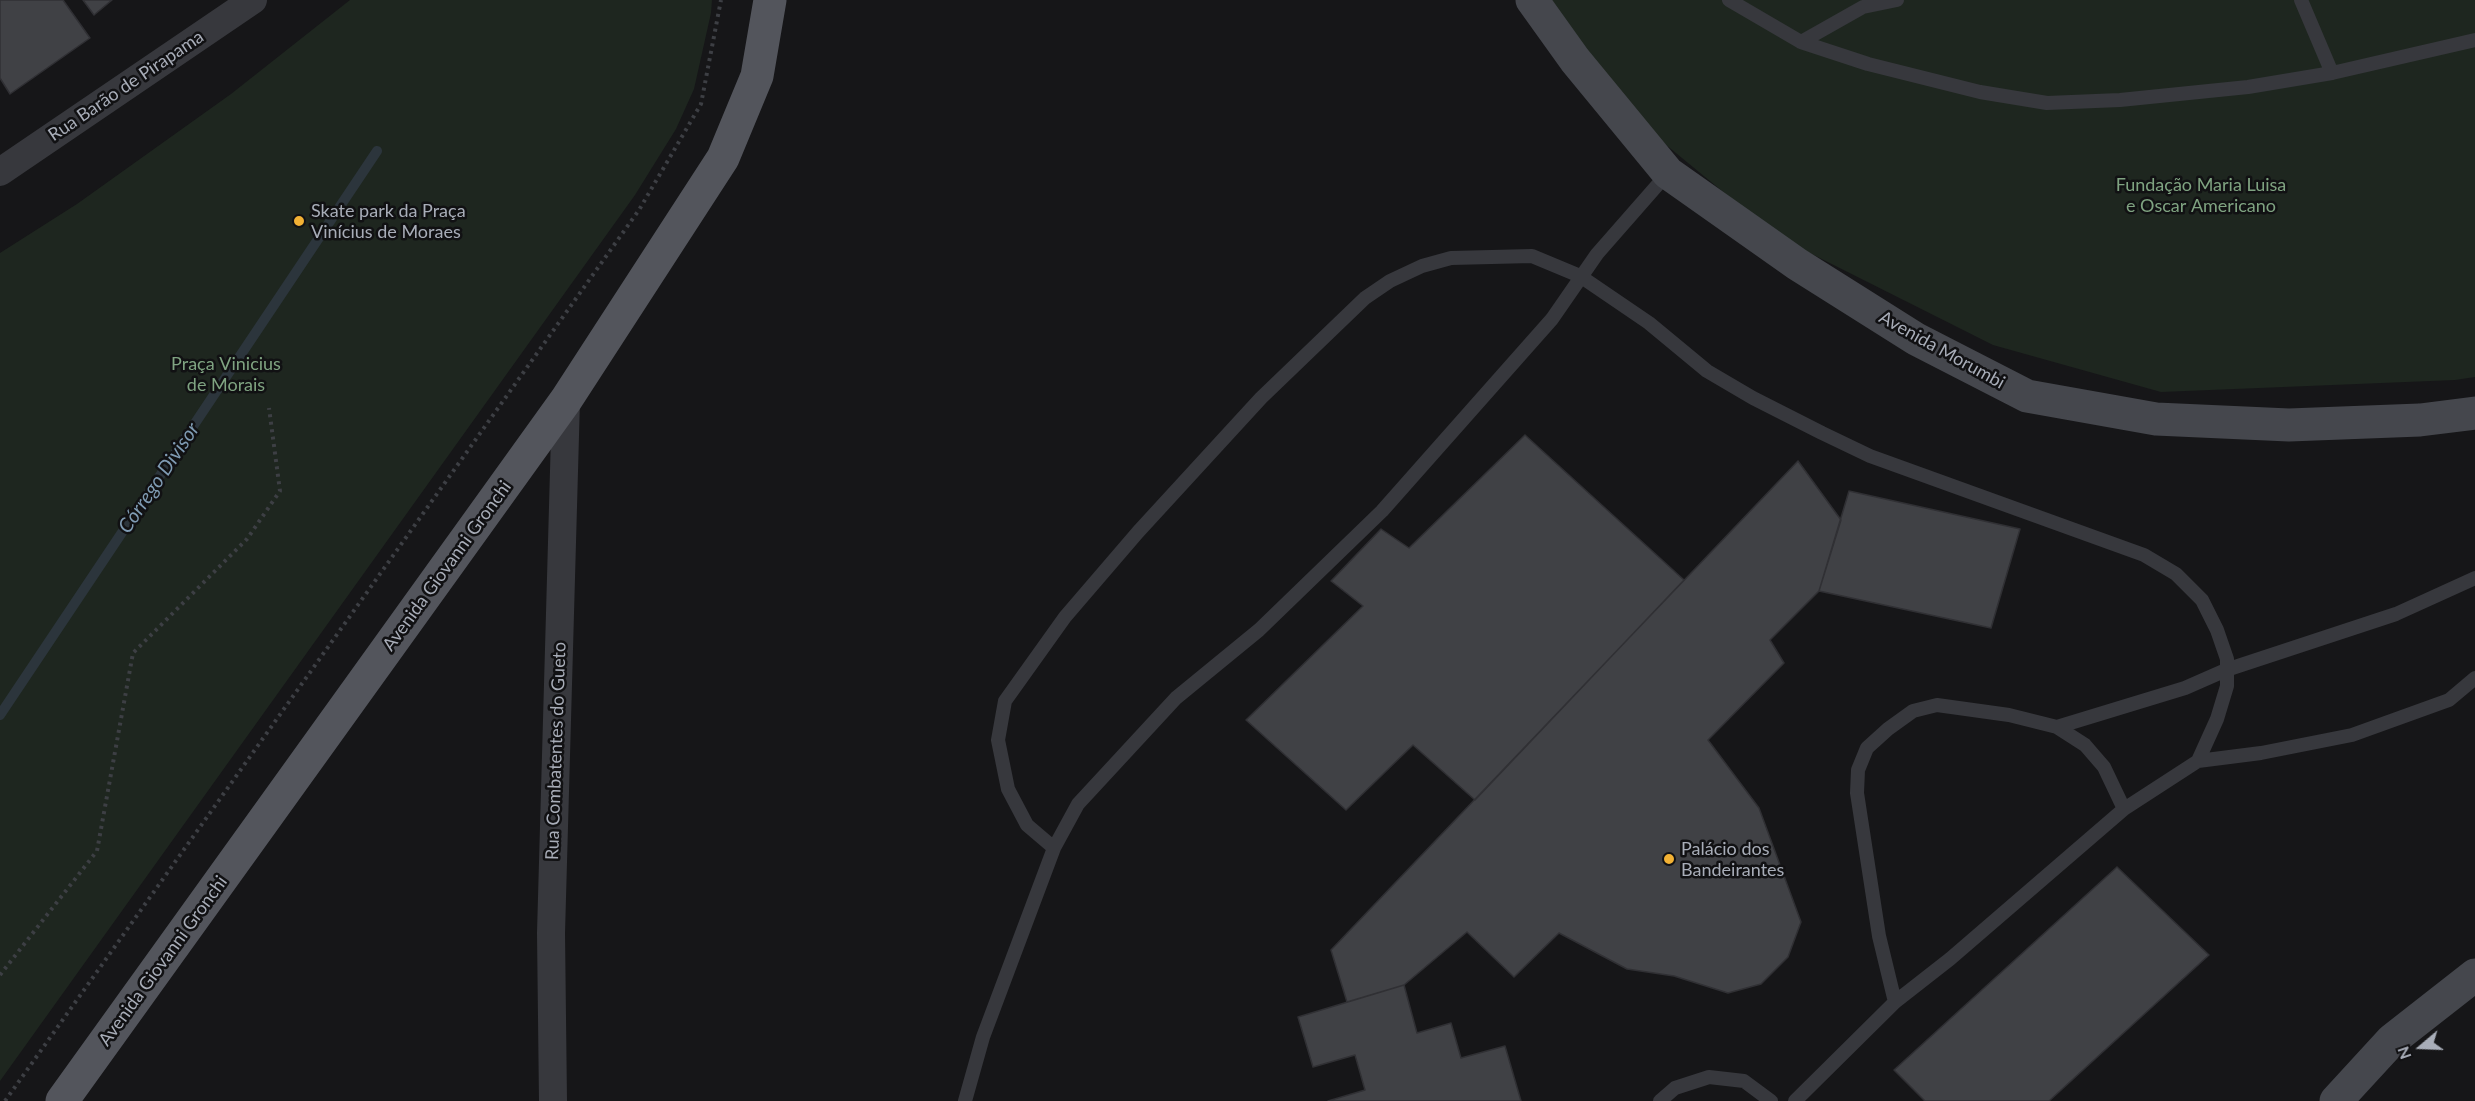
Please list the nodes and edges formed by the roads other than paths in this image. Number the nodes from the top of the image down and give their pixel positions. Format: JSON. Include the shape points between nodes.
{"nodes":[{"id":1,"x":253,"y":0,"type":"edge"},
{"id":2,"x":770,"y":0,"type":"edge"},
{"id":3,"x":1532,"y":0,"type":"edge"},
{"id":4,"x":1729,"y":0,"type":"edge"},
{"id":5,"x":1897,"y":0,"type":"edge"},
{"id":6,"x":2301,"y":0,"type":"edge"},
{"id":7,"x":2475,"y":40,"type":"edge"},
{"id":8,"x":1801,"y":42,"type":"junction"},
{"id":9,"x":2332,"y":73,"type":"junction"},
{"id":10,"x":0,"y":172,"type":"edge"},
{"id":11,"x":1668,"y":173,"type":"junction"},
{"id":12,"x":1581,"y":276,"type":"junction"},
{"id":13,"x":566,"y":400,"type":"junction"},
{"id":14,"x":2475,"y":414,"type":"edge"},
{"id":15,"x":2475,"y":578,"type":"edge"},
{"id":16,"x":2226,"y":670,"type":"junction"},
{"id":17,"x":2475,"y":678,"type":"edge"},
{"id":18,"x":2057,"y":727,"type":"junction"},
{"id":19,"x":2198,"y":761,"type":"junction"},
{"id":20,"x":2124,"y":809,"type":"junction"},
{"id":21,"x":1054,"y":848,"type":"junction"},
{"id":22,"x":2475,"y":975,"type":"edge"},
{"id":23,"x":1895,"y":1002,"type":"junction"},
{"id":24,"x":62,"y":1101,"type":"edge"},
{"id":25,"x":553,"y":1101,"type":"edge"},
{"id":26,"x":966,"y":1101,"type":"edge"},
{"id":27,"x":1660,"y":1101,"type":"edge"},
{"id":28,"x":1771,"y":1101,"type":"edge"},
{"id":29,"x":1795,"y":1101,"type":"edge"},
{"id":30,"x":2336,"y":1101,"type":"edge"}],
"edges":[{"from":1,"to":10,"type":"street","name":"Rua Barão de Pirapama"},
{"from":2,"to":13,"type":"main road","name":"Avenida Giovanni Gronchi","via":[[757,76],[723,158]]},
{"from":3,"to":11,"type":"main road","name":"Avenida Morumbi","via":[[1575,60]]},
{"from":4,"to":8,"type":"lane"},
{"from":5,"to":8,"type":"lane","via":[[1863,8]]},
{"from":6,"to":9,"type":"lane"},
{"from":7,"to":9,"type":"lane"},
{"from":8,"to":9,"type":"lane","via":[[1919,78],[2047,103],[2248,87]]},
{"from":11,"to":12,"type":"lane"},
{"from":11,"to":14,"type":"main road","name":"Avenida Morumbi","via":[[1797,264],[1916,339],[2027,396],[2156,419],[2289,425]]},
{"from":12,"to":16,"type":"lane","via":[[1649,323],[1707,371],[1822,433],[1870,456],[2144,555],[2176,573],[2202,600],[2227,659]]},
{"from":12,"to":21,"type":"lane","via":[[1552,319],[1382,511],[1259,630],[1176,698],[1126,750],[1078,804]]},
{"from":12,"to":21,"type":"lane","via":[[1532,256],[1485,256],[1451,258],[1390,281],[1365,298],[1261,398],[1145,523],[1065,617],[1005,701],[998,740],[1008,789],[1028,825]]},
{"from":13,"to":24,"type":"main road","name":"Avenida Giovanni Gronchi"},
{"from":13,"to":25,"type":"street","name":"Rua Combatentes do Gueto","via":[[550,933]]},
{"from":15,"to":16,"type":"lane","via":[[2396,614]]},
{"from":16,"to":18,"type":"lane","via":[[2186,688]]},
{"from":16,"to":19,"type":"lane","via":[[2227,686],[2217,719]]},
{"from":17,"to":19,"type":"lane","via":[[2449,700],[2352,735]]},
{"from":18,"to":20,"type":"lane","via":[[2085,746],[2104,767]]},
{"from":18,"to":23,"type":"lane","via":[[2009,715],[1937,705],[1913,711],[1867,748],[1858,770],[1857,793],[1879,936]]},
{"from":19,"to":20,"type":"lane"},
{"from":20,"to":23,"type":"lane"},
{"from":21,"to":26,"type":"lane","via":[[983,1037]]},
{"from":22,"to":30,"type":"main road","via":[[2392,1040]]},
{"from":23,"to":29,"type":"lane"},
{"from":27,"to":28,"type":"lane","via":[[1676,1088],[1709,1077],[1744,1081]]}]}
